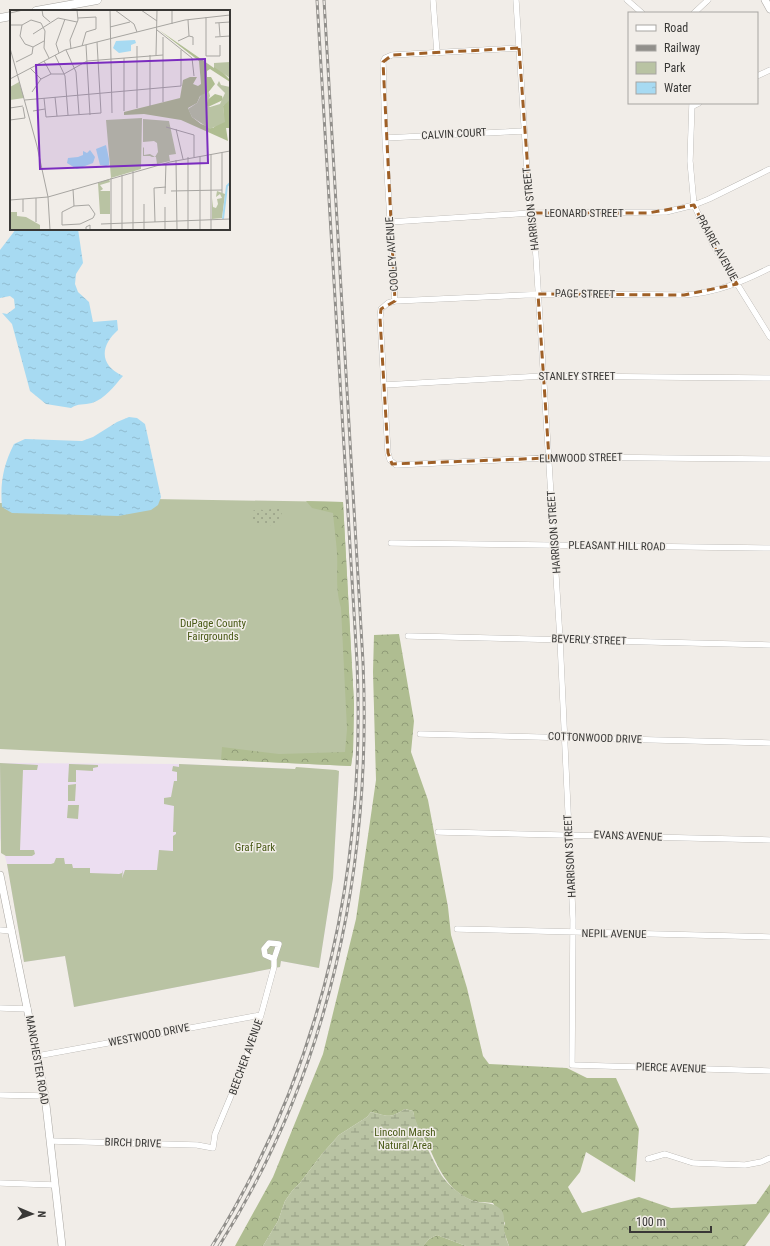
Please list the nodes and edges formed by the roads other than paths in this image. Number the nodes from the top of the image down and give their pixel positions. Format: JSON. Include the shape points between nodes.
{"nodes":[{"id":1,"x":97,"y":0,"type":"edge"},
{"id":2,"x":433,"y":0,"type":"edge"},
{"id":3,"x":516,"y":0,"type":"edge"},
{"id":4,"x":627,"y":0,"type":"edge"},
{"id":5,"x":708,"y":0,"type":"edge"},
{"id":6,"x":765,"y":0,"type":"edge"},
{"id":7,"x":770,"y":9,"type":"edge"},
{"id":8,"x":42,"y":10,"type":"edge"},
{"id":9,"x":641,"y":12,"type":"edge"},
{"id":10,"x":695,"y":12,"type":"edge"},
{"id":11,"x":10,"y":16,"type":"edge"},
{"id":12,"x":0,"y":18,"type":"edge"},
{"id":13,"x":519,"y":48,"type":"junction"},
{"id":14,"x":437,"y":53,"type":"junction"},
{"id":15,"x":770,"y":70,"type":"edge"},
{"id":16,"x":758,"y":76,"type":"edge"},
{"id":17,"x":692,"y":105,"type":"edge"},
{"id":18,"x":523,"y":130,"type":"junction"},
{"id":19,"x":385,"y":138,"type":"junction"},
{"id":20,"x":770,"y":169,"type":"edge"},
{"id":21,"x":694,"y":205,"type":"junction"},
{"id":22,"x":531,"y":213,"type":"junction"},
{"id":23,"x":390,"y":222,"type":"junction"},
{"id":24,"x":770,"y":268,"type":"edge"},
{"id":25,"x":736,"y":284,"type":"junction"},
{"id":26,"x":538,"y":294,"type":"junction"},
{"id":27,"x":396,"y":301,"type":"junction"},
{"id":28,"x":770,"y":337,"type":"edge"},
{"id":29,"x":543,"y":376,"type":"junction"},
{"id":30,"x":770,"y":378,"type":"edge"},
{"id":31,"x":384,"y":385,"type":"junction"},
{"id":32,"x":549,"y":458,"type":"junction"},
{"id":33,"x":770,"y":459,"type":"edge"},
{"id":34,"x":392,"y":464,"type":"joint"},
{"id":35,"x":391,"y":543,"type":"dead end"},
{"id":36,"x":555,"y":546,"type":"junction"},
{"id":37,"x":770,"y":548,"type":"edge"},
{"id":38,"x":408,"y":636,"type":"dead end"},
{"id":39,"x":560,"y":640,"type":"junction"},
{"id":40,"x":770,"y":646,"type":"edge"},
{"id":41,"x":420,"y":734,"type":"dead end"},
{"id":42,"x":565,"y":737,"type":"junction"},
{"id":43,"x":770,"y":743,"type":"edge"},
{"id":44,"x":438,"y":832,"type":"dead end"},
{"id":45,"x":569,"y":834,"type":"junction"},
{"id":46,"x":770,"y":840,"type":"edge"},
{"id":47,"x":0,"y":876,"type":"edge"},
{"id":48,"x":457,"y":929,"type":"dead end"},
{"id":49,"x":0,"y":930,"type":"edge"},
{"id":50,"x":12,"y":931,"type":"junction"},
{"id":51,"x":574,"y":933,"type":"junction"},
{"id":52,"x":770,"y":937,"type":"edge"},
{"id":53,"x":274,"y":959,"type":"dead end"},
{"id":54,"x":0,"y":1008,"type":"edge"},
{"id":55,"x":28,"y":1009,"type":"junction"},
{"id":56,"x":262,"y":1015,"type":"junction"},
{"id":57,"x":37,"y":1056,"type":"junction"},
{"id":58,"x":572,"y":1065,"type":"joint"},
{"id":59,"x":770,"y":1071,"type":"edge"},
{"id":60,"x":0,"y":1095,"type":"edge"},
{"id":61,"x":45,"y":1096,"type":"junction"},
{"id":62,"x":50,"y":1141,"type":"junction"},
{"id":63,"x":213,"y":1145,"type":"joint"},
{"id":64,"x":770,"y":1158,"type":"edge"},
{"id":65,"x":648,"y":1159,"type":"dead end"},
{"id":66,"x":0,"y":1183,"type":"edge"},
{"id":67,"x":55,"y":1185,"type":"junction"},
{"id":68,"x":62,"y":1246,"type":"edge"}],
"edges":[{"from":1,"to":8,"type":"main road"},
{"from":2,"to":14,"type":"street"},
{"from":3,"to":13,"type":"street","name":"HARRISON STREET"},
{"from":4,"to":9,"type":"street"},
{"from":5,"to":10,"type":"street"},
{"from":6,"to":7,"type":"street"},
{"from":11,"to":12,"type":"main road"},
{"from":13,"to":14,"type":"street"},
{"from":13,"to":18,"type":"street","name":"HARRISON STREET"},
{"from":14,"to":19,"type":"street","name":"COOLEY AVENUE","via":[[392,55],[385,58],[382,65]]},
{"from":15,"to":16,"type":"street"},
{"from":17,"to":21,"type":"street","name":"PRAIRIE AVENUE","via":[[690,161]]},
{"from":18,"to":19,"type":"street","name":"CALVIN COURT"},
{"from":18,"to":22,"type":"street","name":"HARRISON STREET"},
{"from":19,"to":23,"type":"street","name":"COOLEY AVENUE"},
{"from":20,"to":21,"type":"street","name":"LEONARD STREET"},
{"from":21,"to":22,"type":"street","name":"LEONARD STREET","via":[[648,213]]},
{"from":21,"to":25,"type":"street","name":"PRAIRIE AVENUE"},
{"from":22,"to":23,"type":"street","name":"LEONARD STREET"},
{"from":22,"to":26,"type":"street","name":"HARRISON STREET"},
{"from":23,"to":27,"type":"street","name":"COOLEY AVENUE"},
{"from":24,"to":25,"type":"street","name":"PAGE STREET"},
{"from":25,"to":26,"type":"street","name":"PAGE STREET","via":[[691,294]]},
{"from":25,"to":28,"type":"street","name":"PRAIRIE AVENUE"},
{"from":26,"to":27,"type":"street","name":"PAGE STREET"},
{"from":26,"to":29,"type":"street","name":"HARRISON STREET"},
{"from":27,"to":31,"type":"street","name":"COOLEY AVENUE","via":[[381,308]]},
{"from":29,"to":30,"type":"street","name":"STANLEY STREET"},
{"from":29,"to":31,"type":"street","name":"STANLEY STREET"},
{"from":29,"to":32,"type":"street","name":"HARRISON STREET"},
{"from":31,"to":34,"type":"street","name":"COOLEY AVENUE","via":[[388,453]]},
{"from":32,"to":33,"type":"street","name":"ELMWOOD STREET"},
{"from":32,"to":34,"type":"street","name":"ELMWOOD STREET"},
{"from":32,"to":36,"type":"street","name":"HARRISON STREET"},
{"from":35,"to":36,"type":"street","name":"PLEASANT HILL ROAD"},
{"from":36,"to":37,"type":"street","name":"PLEASANT HILL ROAD"},
{"from":36,"to":39,"type":"street","name":"HARRISON STREET"},
{"from":38,"to":39,"type":"street","name":"BEVERLY STREET"},
{"from":39,"to":40,"type":"street","name":"BEVERLY STREET"},
{"from":39,"to":42,"type":"street","name":"HARRISON STREET"},
{"from":41,"to":42,"type":"street","name":"COTTONWOOD DRIVE"},
{"from":42,"to":43,"type":"street","name":"COTTONWOOD DRIVE"},
{"from":42,"to":45,"type":"street","name":"HARRISON STREET"},
{"from":44,"to":45,"type":"street","name":"EVANS AVENUE"},
{"from":45,"to":46,"type":"street","name":"EVANS AVENUE"},
{"from":45,"to":51,"type":"street","name":"HARRISON STREET"},
{"from":47,"to":50,"type":"street","name":"MANCHESTER ROAD"},
{"from":48,"to":51,"type":"street","name":"NEPIL AVENUE"},
{"from":49,"to":50,"type":"street"},
{"from":50,"to":55,"type":"street","name":"MANCHESTER ROAD"},
{"from":51,"to":52,"type":"street","name":"NEPIL AVENUE"},
{"from":51,"to":58,"type":"street","name":"HARRISON STREET"},
{"from":53,"to":56,"type":"street","name":"BEECHER AVENUE"},
{"from":54,"to":55,"type":"street"},
{"from":55,"to":57,"type":"street","name":"MANCHESTER ROAD"},
{"from":56,"to":57,"type":"street","name":"WESTWOOD DRIVE"},
{"from":56,"to":63,"type":"street","name":"BEECHER AVENUE","via":[[215,1134]]},
{"from":57,"to":61,"type":"street","name":"MANCHESTER ROAD"},
{"from":58,"to":59,"type":"street","name":"PIERCE AVENUE"},
{"from":60,"to":61,"type":"street"},
{"from":61,"to":62,"type":"street","name":"MANCHESTER ROAD"},
{"from":62,"to":63,"type":"street","name":"BIRCH DRIVE","via":[[197,1145],[213,1148]]},
{"from":62,"to":67,"type":"street","name":"MANCHESTER ROAD"},
{"from":64,"to":65,"type":"street","via":[[745,1165],[693,1163],[666,1154]]},
{"from":66,"to":67,"type":"street"},
{"from":67,"to":68,"type":"street","name":"MANCHESTER ROAD"}]}
